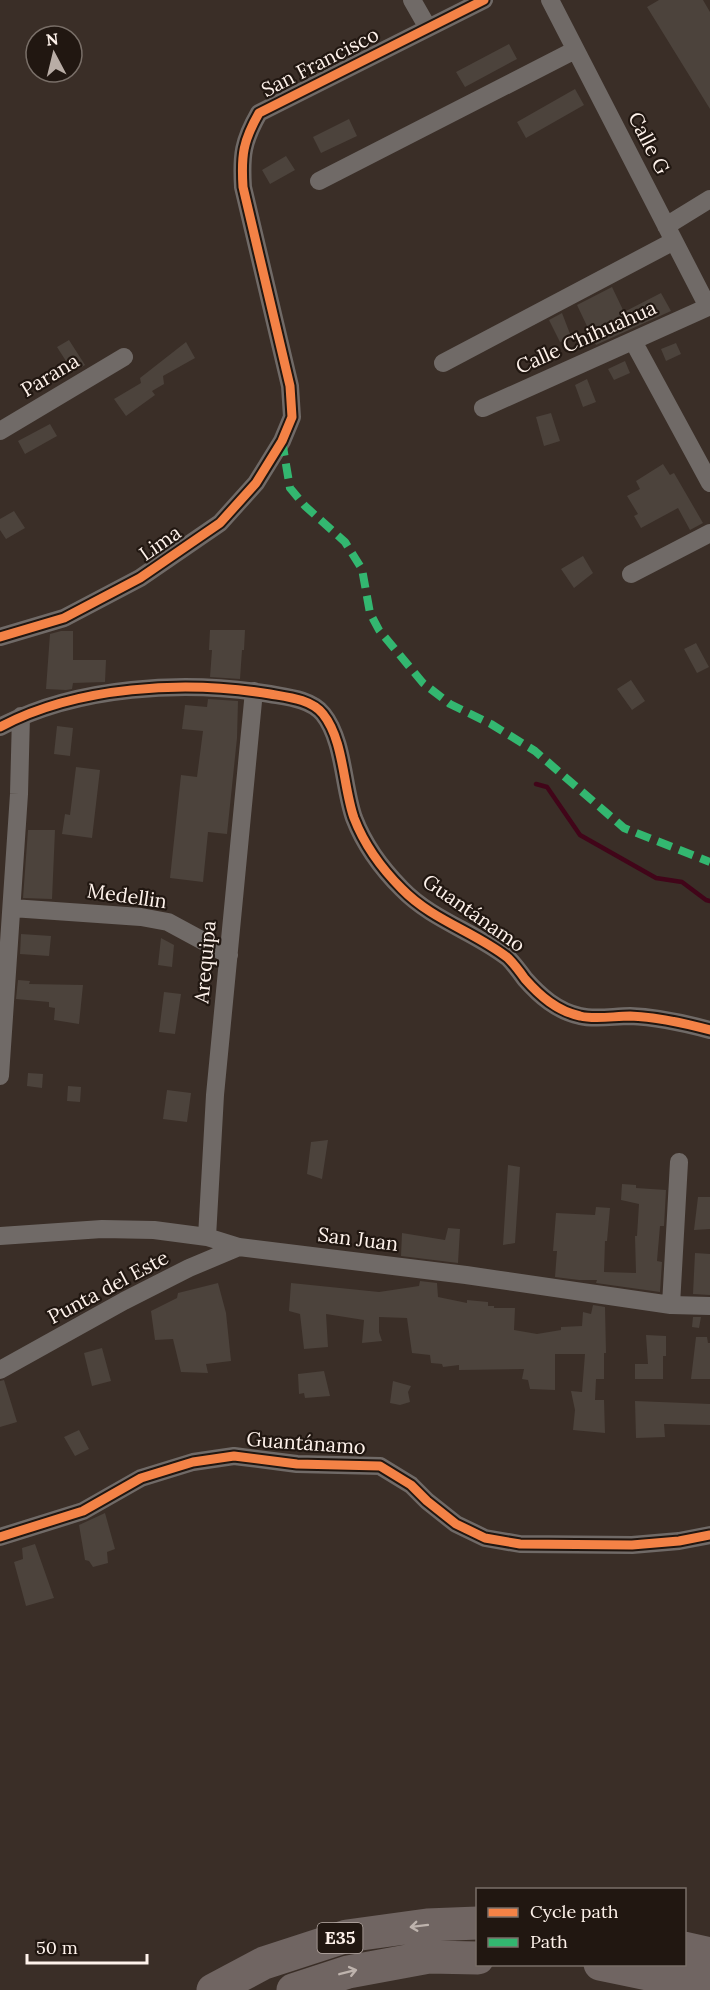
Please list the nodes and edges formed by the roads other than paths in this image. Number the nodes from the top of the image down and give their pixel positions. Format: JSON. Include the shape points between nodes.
{"nodes":[{"id":1,"x":412,"y":0,"type":"edge"},
{"id":2,"x":484,"y":0,"type":"edge"},
{"id":3,"x":550,"y":0,"type":"edge"},
{"id":4,"x":428,"y":28,"type":"junction"},
{"id":5,"x":575,"y":50,"type":"junction"},
{"id":6,"x":320,"y":181,"type":"dead end"},
{"id":7,"x":710,"y":199,"type":"edge"},
{"id":8,"x":670,"y":233,"type":"junction"},
{"id":9,"x":708,"y":307,"type":"joint"},
{"id":10,"x":633,"y":341,"type":"junction"},
{"id":11,"x":124,"y":357,"type":"dead end"},
{"id":12,"x":443,"y":363,"type":"dead end"},
{"id":13,"x":483,"y":408,"type":"dead end"},
{"id":14,"x":292,"y":417,"type":"joint"},
{"id":15,"x":0,"y":431,"type":"edge"},
{"id":16,"x":710,"y":483,"type":"edge"},
{"id":17,"x":710,"y":533,"type":"edge"},
{"id":18,"x":631,"y":574,"type":"dead end"},
{"id":19,"x":0,"y":637,"type":"edge"},
{"id":20,"x":254,"y":691,"type":"junction"},
{"id":21,"x":21,"y":716,"type":"junction"},
{"id":22,"x":0,"y":728,"type":"edge"},
{"id":23,"x":12,"y":908,"type":"junction"},
{"id":24,"x":229,"y":956,"type":"junction"},
{"id":25,"x":710,"y":1030,"type":"edge"},
{"id":26,"x":0,"y":1076,"type":"edge"},
{"id":27,"x":679,"y":1162,"type":"dead end"},
{"id":28,"x":0,"y":1236,"type":"edge"},
{"id":29,"x":207,"y":1237,"type":"junction"},
{"id":30,"x":239,"y":1247,"type":"junction"},
{"id":31,"x":671,"y":1305,"type":"junction"},
{"id":32,"x":710,"y":1306,"type":"edge"},
{"id":33,"x":0,"y":1370,"type":"edge"},
{"id":34,"x":710,"y":1535,"type":"edge"},
{"id":35,"x":0,"y":1537,"type":"edge"},
{"id":36,"x":476,"y":1923,"type":"edge"},
{"id":37,"x":686,"y":1948,"type":"edge"},
{"id":38,"x":710,"y":1954,"type":"edge"},
{"id":39,"x":476,"y":1958,"type":"edge"},
{"id":40,"x":605,"y":1966,"type":"edge"},
{"id":41,"x":710,"y":1987,"type":"edge"},
{"id":42,"x":213,"y":1990,"type":"edge"},
{"id":43,"x":292,"y":1990,"type":"edge"}],
"edges":[{"from":1,"to":4,"type":"street"},
{"from":2,"to":4,"type":"street","name":"San Francisco"},
{"from":3,"to":5,"type":"street","name":"Calle G"},
{"from":4,"to":14,"type":"street","name":"San Francisco","via":[[259,113],[248,132],[241,159],[243,187],[291,386]]},
{"from":5,"to":6,"type":"street"},
{"from":5,"to":8,"type":"street","name":"Calle G"},
{"from":7,"to":8,"type":"street"},
{"from":8,"to":9,"type":"street","name":"Calle G"},
{"from":8,"to":12,"type":"street"},
{"from":9,"to":10,"type":"street","name":"Calle Chihuahua"},
{"from":10,"to":13,"type":"street","name":"Calle Chihuahua"},
{"from":10,"to":16,"type":"street"},
{"from":11,"to":15,"type":"street","name":"Parana"},
{"from":14,"to":19,"type":"street","name":"Lima","via":[[256,483],[220,523],[140,578],[63,618]]},
{"from":17,"to":18,"type":"street"},
{"from":20,"to":21,"type":"street","name":"Guantánamo","via":[[202,687],[134,690],[70,701]]},
{"from":20,"to":24,"type":"street","name":"Arequipa"},
{"from":20,"to":25,"type":"street","name":"Guantánamo","via":[[309,703],[323,714],[334,736],[354,818],[374,857],[402,890],[429,911],[509,959],[554,1006],[582,1017],[632,1016]]},
{"from":21,"to":22,"type":"street","name":"Guantánamo"},
{"from":21,"to":23,"type":"street"},
{"from":23,"to":24,"type":"street","name":"Medellin","via":[[168,922]]},
{"from":23,"to":26,"type":"street"},
{"from":24,"to":29,"type":"street","name":"Arequipa","via":[[215,1095]]},
{"from":27,"to":31,"type":"street"},
{"from":28,"to":29,"type":"street","name":"San Juan","via":[[102,1229]]},
{"from":29,"to":30,"type":"street","name":"San Juan"},
{"from":30,"to":31,"type":"street","name":"San Juan"},
{"from":30,"to":33,"type":"street","name":"Punta del Este","via":[[134,1296]]},
{"from":31,"to":32,"type":"street","name":"San Juan"},
{"from":34,"to":35,"type":"street","name":"Guantánamo","via":[[632,1545],[520,1544],[485,1538],[456,1524],[411,1485],[380,1466],[297,1464],[234,1456],[193,1462],[150,1475],[83,1511]]},
{"from":36,"to":42,"type":"highway","number":"E35","one_way":true,"via":[[347,1936],[264,1963]]},
{"from":37,"to":38,"type":"highway"},
{"from":43,"to":39,"type":"highway","number":"E35","one_way":true,"via":[[348,1972],[417,1959]]},
{"from":40,"to":41,"type":"highway"}]}
